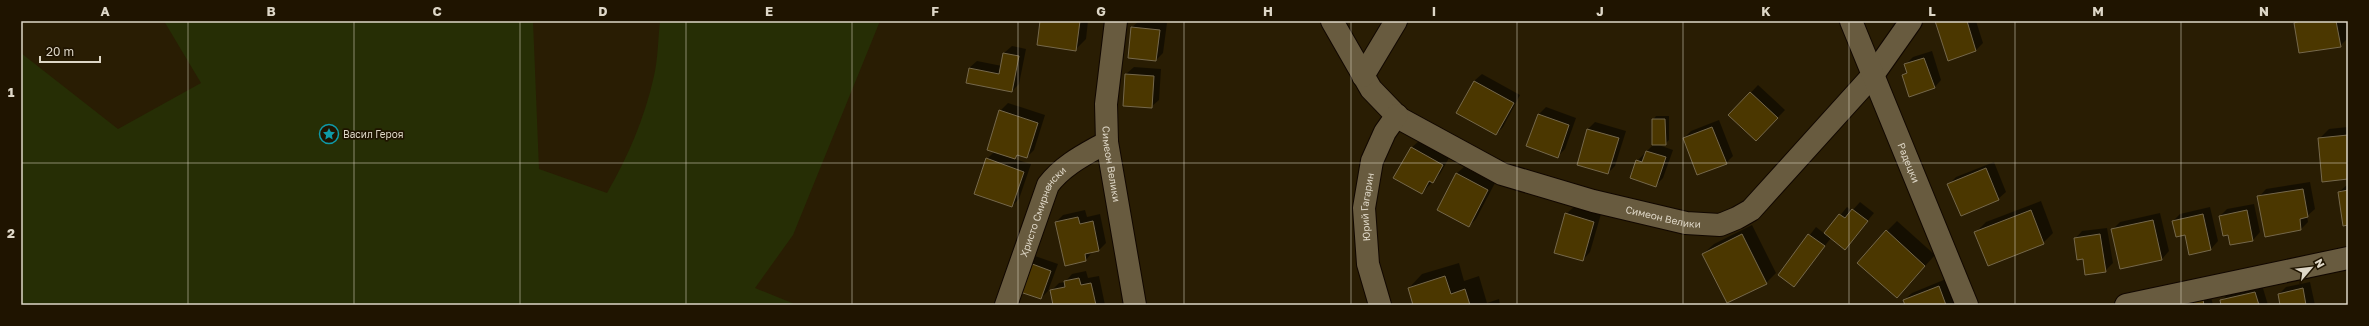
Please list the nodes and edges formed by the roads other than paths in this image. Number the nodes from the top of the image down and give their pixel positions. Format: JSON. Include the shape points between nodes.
{"nodes":[{"id":1,"x":1116,"y":21,"type":"edge"},
{"id":2,"x":1332,"y":21,"type":"edge"},
{"id":3,"x":1396,"y":21,"type":"edge"},
{"id":4,"x":1851,"y":21,"type":"edge"},
{"id":5,"x":1911,"y":21,"type":"edge"},
{"id":6,"x":1873,"y":75,"type":"junction"},
{"id":7,"x":1363,"y":76,"type":"junction"},
{"id":8,"x":1397,"y":115,"type":"junction"},
{"id":9,"x":1107,"y":142,"type":"junction"},
{"id":10,"x":2348,"y":258,"type":"edge"},
{"id":11,"x":1006,"y":305,"type":"edge"},
{"id":12,"x":1135,"y":305,"type":"edge"},
{"id":13,"x":1380,"y":305,"type":"edge"},
{"id":14,"x":1967,"y":305,"type":"edge"},
{"id":15,"x":2126,"y":305,"type":"edge"}],
"edges":[{"from":1,"to":9,"type":"street","name":"Симеон Велики","via":[[1106,104]]},
{"from":2,"to":7,"type":"street","name":"Симеон Велики"},
{"from":3,"to":7,"type":"street"},
{"from":4,"to":6,"type":"street","name":"Радецки"},
{"from":5,"to":6,"type":"street","name":"Симеон Велики"},
{"from":6,"to":8,"type":"street","name":"Симеон Велики","via":[[1751,210],[1720,224],[1686,223],[1592,201],[1502,174]]},
{"from":6,"to":14,"type":"street","name":"Радецки"},
{"from":7,"to":8,"type":"street","name":"Симеон Велики","via":[[1371,89]]},
{"from":8,"to":13,"type":"street","name":"Юрий Гагарин","via":[[1385,132],[1372,161],[1364,208],[1368,264]]},
{"from":9,"to":11,"type":"street","name":"Христо Смирненски","via":[[1062,169],[1048,185]]},
{"from":9,"to":12,"type":"street","name":"Симеон Велики"},
{"from":10,"to":15,"type":"street"}]}
